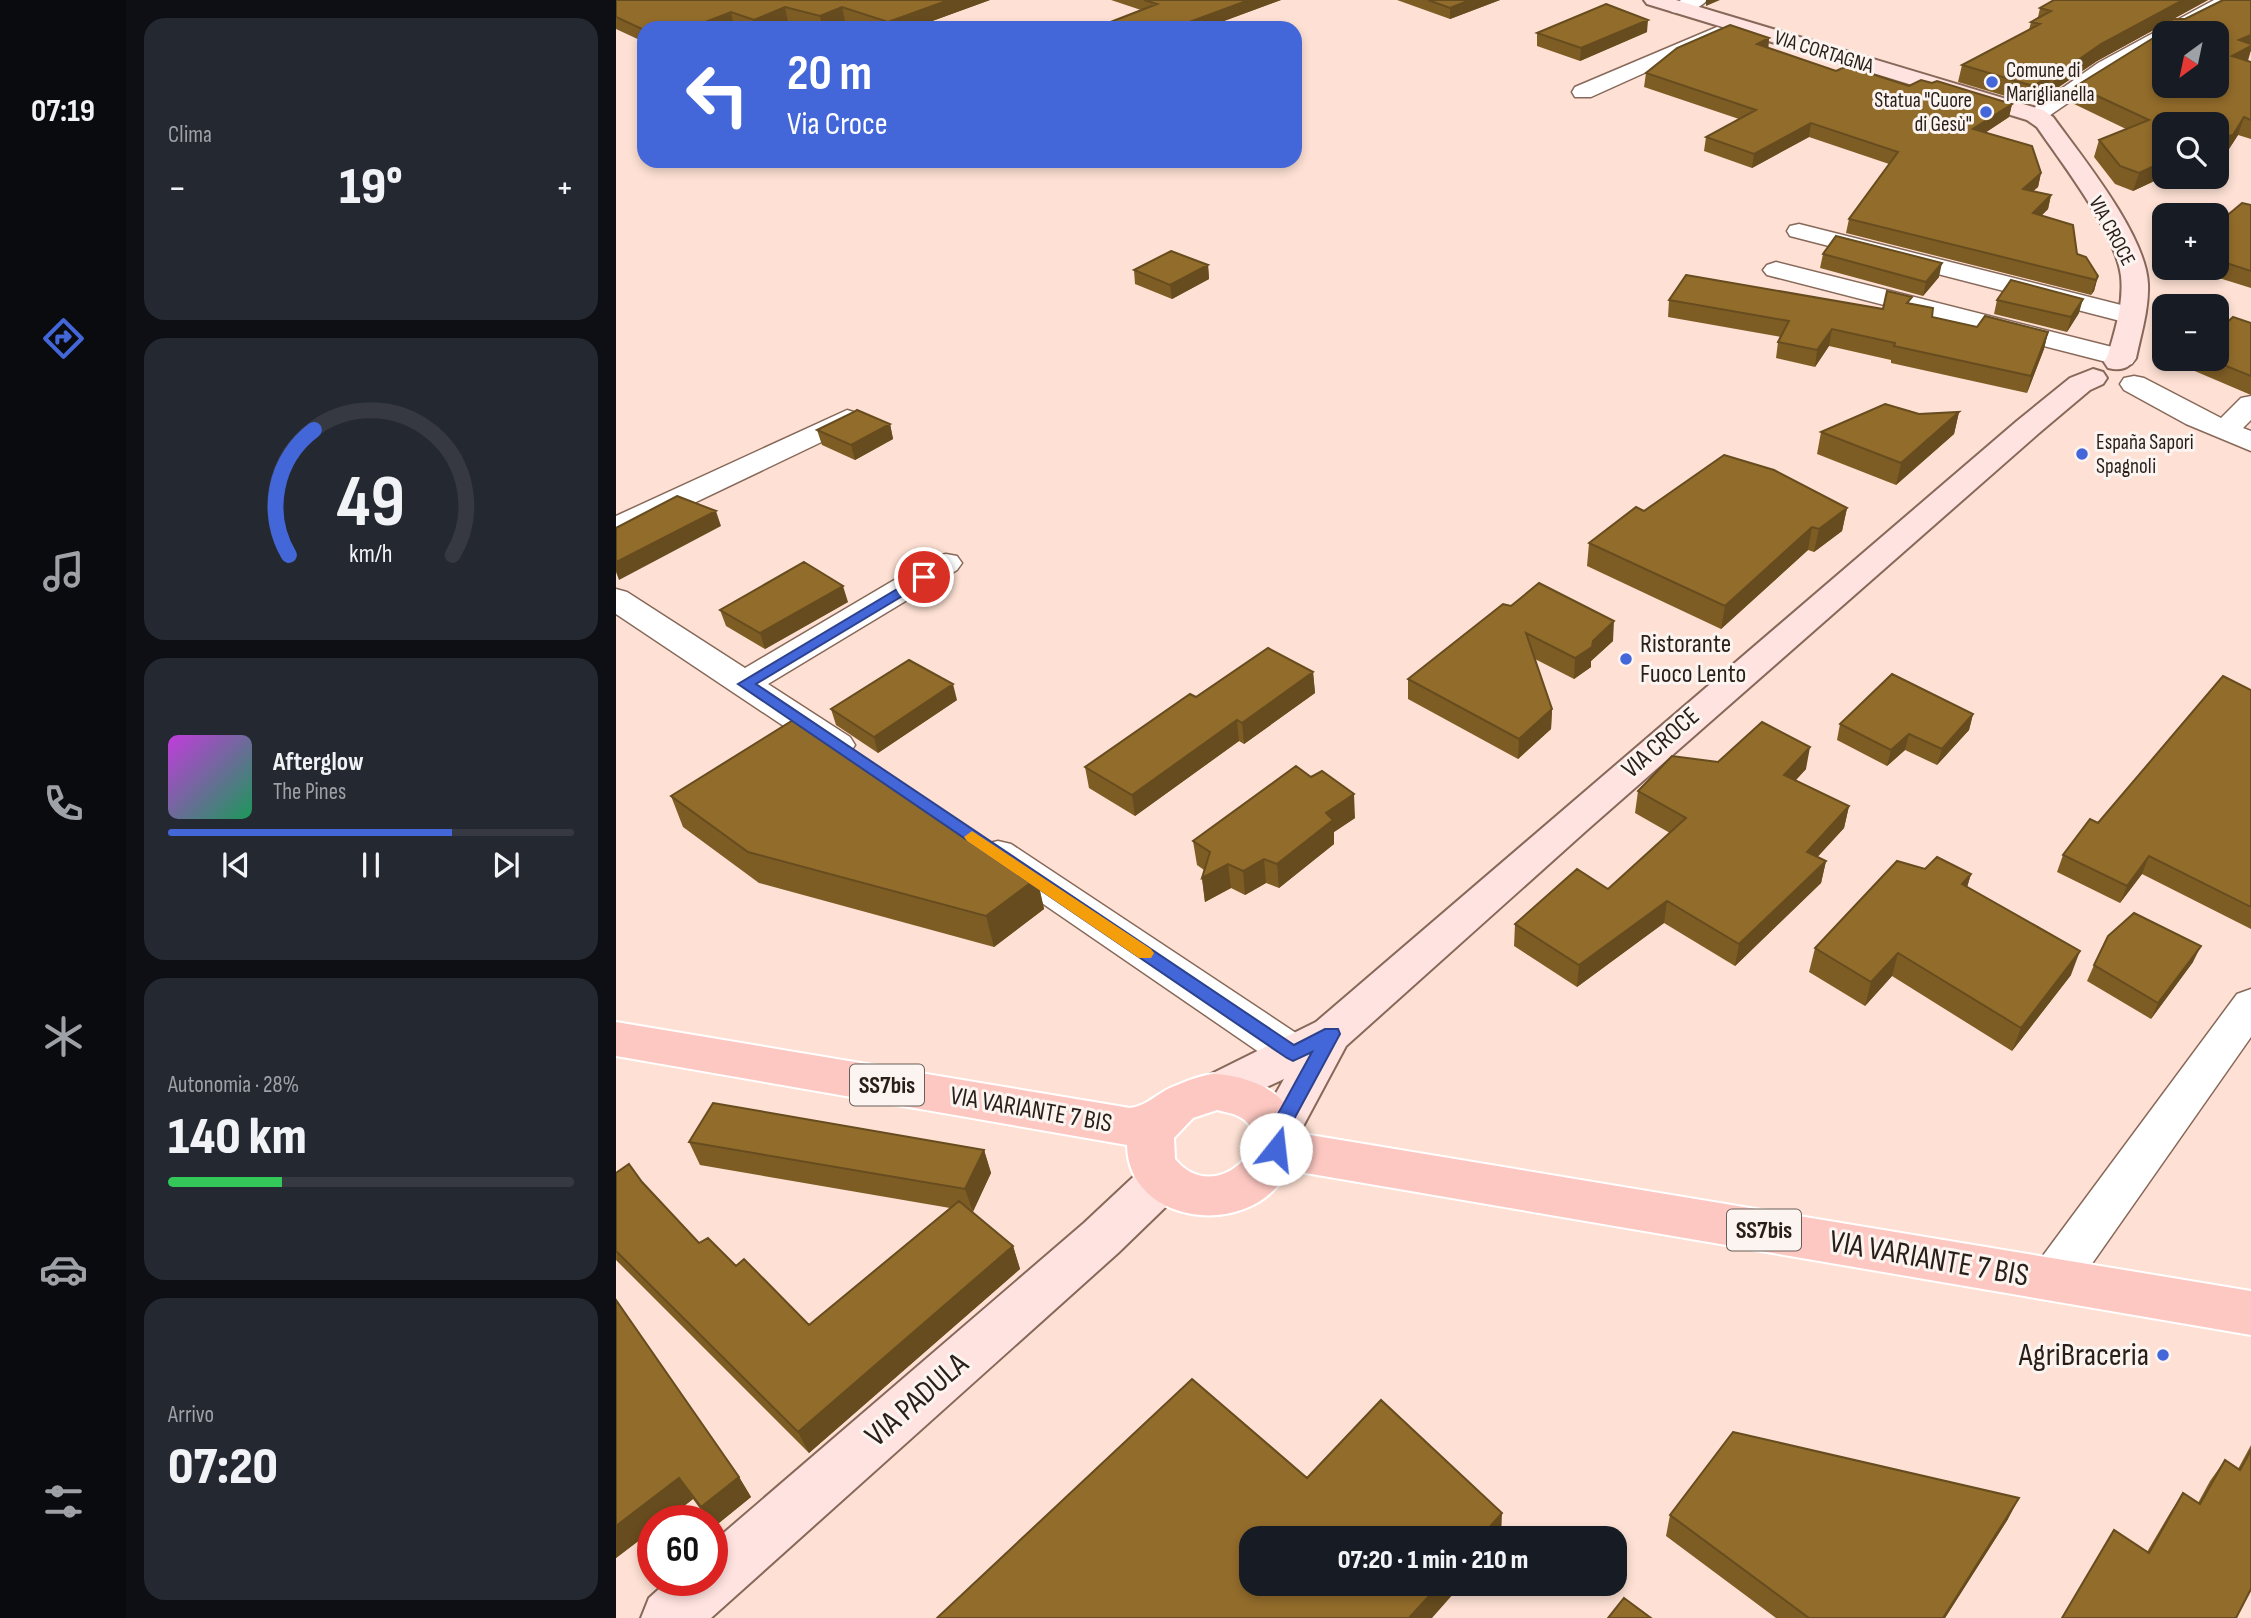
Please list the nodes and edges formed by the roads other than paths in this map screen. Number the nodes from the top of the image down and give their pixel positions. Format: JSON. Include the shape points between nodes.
{"nodes":[{"id":1,"x":1654,"y":0,"type":"edge"},
{"id":2,"x":2230,"y":0,"type":"edge"},
{"id":3,"x":1688,"y":4,"type":"edge"},
{"id":4,"x":1734,"y":25,"type":"junction"},
{"id":5,"x":1583,"y":92,"type":"dead end"},
{"id":6,"x":2035,"y":115,"type":"junction"},
{"id":7,"x":1799,"y":231,"type":"dead end"},
{"id":8,"x":1776,"y":271,"type":"dead end"},
{"id":9,"x":2132,"y":316,"type":"junction"},
{"id":10,"x":2117,"y":371,"type":"junction"},
{"id":11,"x":2251,"y":404,"type":"edge"},
{"id":12,"x":847,"y":419,"type":"edge"},
{"id":13,"x":2224,"y":431,"type":"junction"},
{"id":14,"x":2251,"y":442,"type":"edge"},
{"id":15,"x":616,"y":528,"type":"edge"},
{"id":16,"x":946,"y":564,"type":"dead end"},
{"id":17,"x":616,"y":600,"type":"edge"},
{"id":18,"x":745,"y":684,"type":"junction"},
{"id":19,"x":859,"y":761,"type":"edge"},
{"id":20,"x":974,"y":838,"type":"edge"},
{"id":21,"x":2251,"y":1005,"type":"edge"},
{"id":22,"x":616,"y":1039,"type":"edge"},
{"id":23,"x":1312,"y":1044,"type":"junction"},
{"id":24,"x":1217,"y":1092,"type":"junction"},
{"id":25,"x":1157,"y":1125,"type":"junction"},
{"id":26,"x":1276,"y":1141,"type":"junction"},
{"id":27,"x":1163,"y":1179,"type":"junction"},
{"id":28,"x":2053,"y":1280,"type":"junction"},
{"id":29,"x":2251,"y":1313,"type":"edge"},
{"id":30,"x":669,"y":1618,"type":"edge"}],
"edges":[{"from":1,"to":3,"type":"street","name":"VIA CORTAGNA"},
{"from":2,"to":6,"type":"street","via":[[2081,81]]},
{"from":3,"to":4,"type":"street","name":"VIA CORTAGNA"},
{"from":4,"to":5,"type":"street"},
{"from":4,"to":6,"type":"street","name":"VIA CORTAGNA"},
{"from":6,"to":9,"type":"street","name":"VIA CROCE","via":[[2050,130],[2125,249],[2134,271]]},
{"from":7,"to":9,"type":"street"},
{"from":8,"to":10,"type":"street"},
{"from":9,"to":10,"type":"street","name":"VIA CROCE"},
{"from":10,"to":13,"type":"street"},
{"from":10,"to":23,"type":"street","name":"VIA CROCE","via":[[2080,384]]},
{"from":11,"to":13,"type":"street"},
{"from":12,"to":15,"type":"street"},
{"from":13,"to":14,"type":"street"},
{"from":16,"to":18,"type":"street"},
{"from":17,"to":18,"type":"street"},
{"from":18,"to":19,"type":"street"},
{"from":20,"to":23,"type":"street"},
{"from":21,"to":28,"type":"street"},
{"from":22,"to":25,"type":"main road","name":"VIA VARIANTE 7 BIS","number":"SS7bis","via":[[1130,1127]]},
{"from":23,"to":24,"type":"street","name":"VIA CROCE"},
{"from":23,"to":26,"type":"street","name":"VIA CROCE"},
{"from":24,"to":25,"type":"main road","via":[[1182,1101]]},
{"from":24,"to":26,"type":"main road","via":[[1234,1094],[1263,1108],[1272,1120]]},
{"from":25,"to":27,"type":"main road","via":[[1150,1153]]},
{"from":26,"to":27,"type":"main road","via":[[1269,1166],[1238,1191],[1197,1196]]},
{"from":26,"to":28,"type":"main road","name":"VIA VARIANTE 7 BIS","number":"SS7bis"},
{"from":27,"to":30,"type":"street","name":"VIA PADULA"},
{"from":28,"to":29,"type":"main road","name":"VIA VARIANTE 7 BIS","number":"SS7bis"}]}
